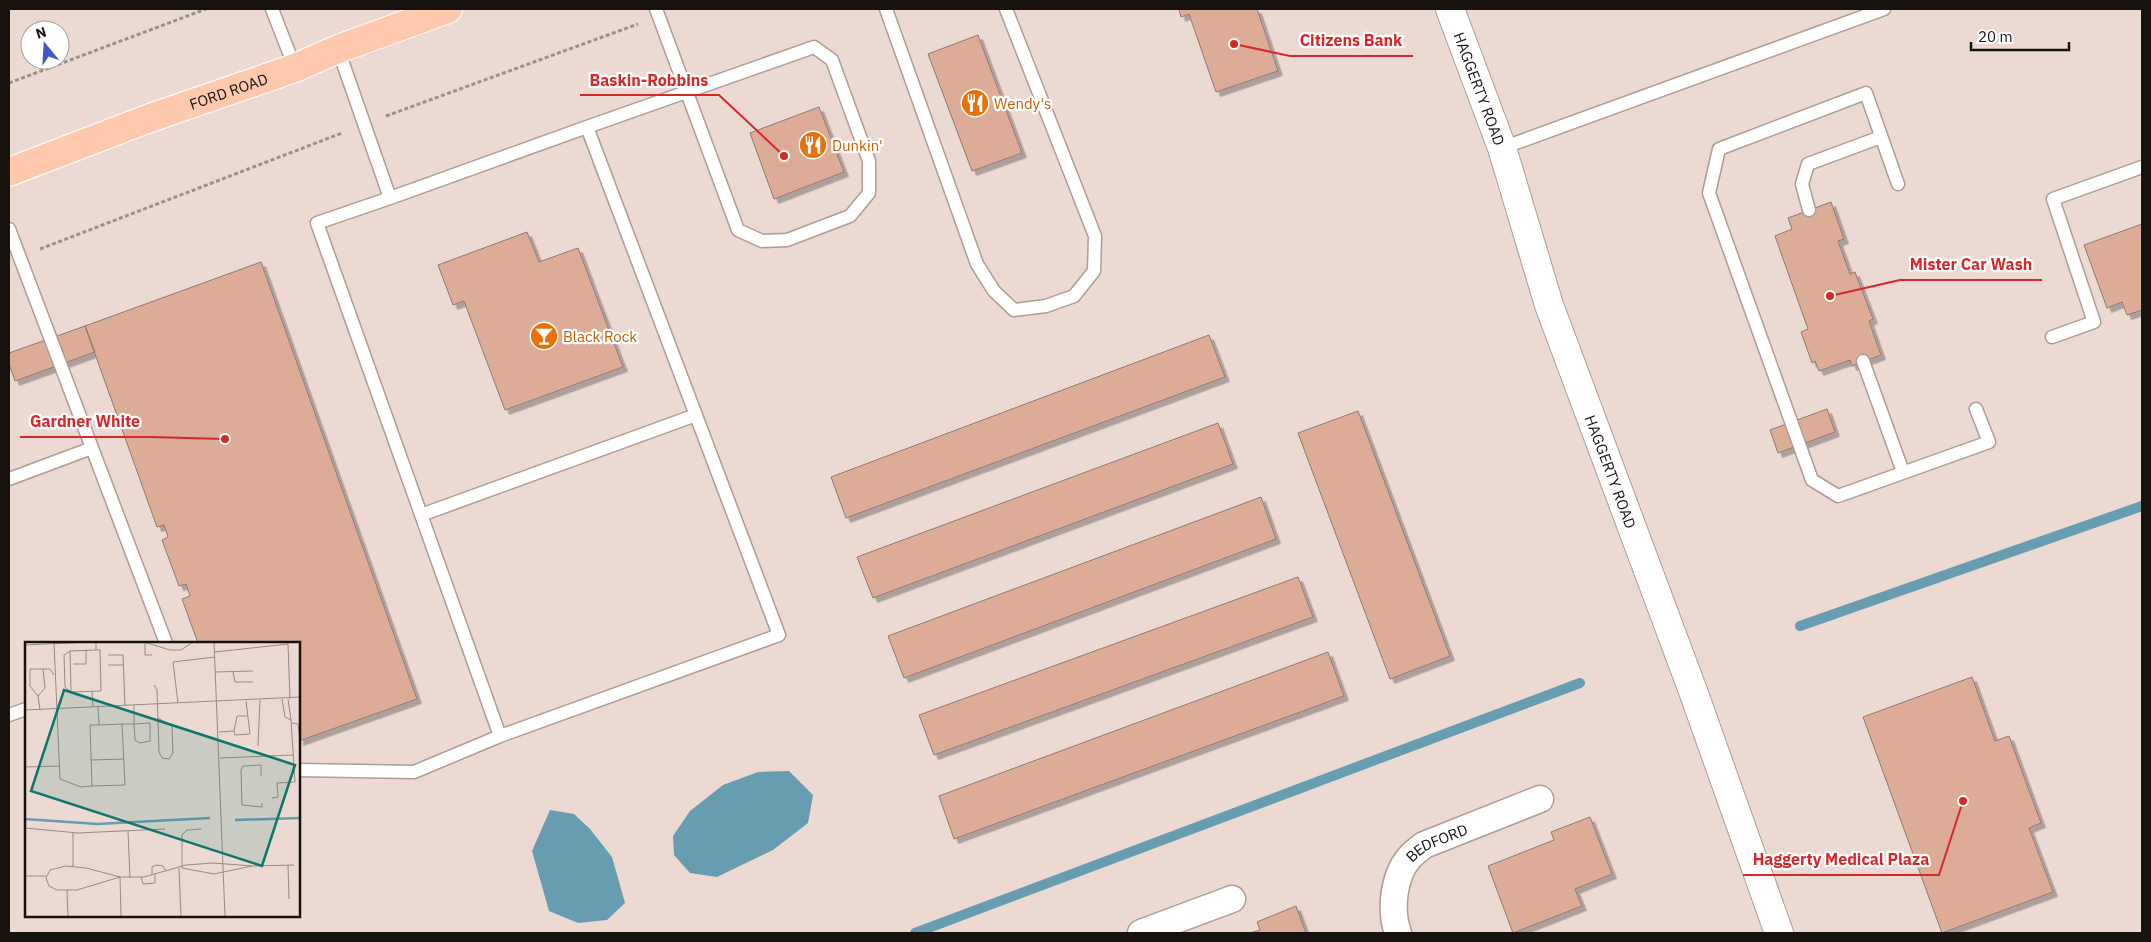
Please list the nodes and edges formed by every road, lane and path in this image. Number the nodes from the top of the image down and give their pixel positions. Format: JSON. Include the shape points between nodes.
{"nodes":[{"id":1,"x":206,"y":9,"type":"edge"},
{"id":2,"x":272,"y":9,"type":"edge"},
{"id":3,"x":448,"y":9,"type":"edge"},
{"id":4,"x":656,"y":9,"type":"edge"},
{"id":5,"x":886,"y":9,"type":"edge"},
{"id":6,"x":1006,"y":9,"type":"edge"},
{"id":7,"x":1450,"y":9,"type":"edge"},
{"id":8,"x":1884,"y":9,"type":"edge"},
{"id":9,"x":338,"y":49,"type":"junction"},
{"id":10,"x":295,"y":68,"type":"junction"},
{"id":11,"x":9,"y":83,"type":"edge"},
{"id":12,"x":687,"y":93,"type":"junction"},
{"id":13,"x":587,"y":127,"type":"junction"},
{"id":14,"x":1881,"y":137,"type":"junction"},
{"id":15,"x":1502,"y":148,"type":"junction"},
{"id":16,"x":2142,"y":167,"type":"edge"},
{"id":17,"x":9,"y":172,"type":"edge"},
{"id":18,"x":1898,"y":184,"type":"dead end"},
{"id":19,"x":390,"y":198,"type":"junction"},
{"id":20,"x":1809,"y":210,"type":"dead end"},
{"id":21,"x":9,"y":229,"type":"edge"},
{"id":22,"x":2052,"y":337,"type":"dead end"},
{"id":23,"x":1863,"y":361,"type":"dead end"},
{"id":24,"x":1976,"y":409,"type":"dead end"},
{"id":25,"x":696,"y":415,"type":"junction"},
{"id":26,"x":92,"y":448,"type":"junction"},
{"id":27,"x":1903,"y":472,"type":"junction"},
{"id":28,"x":9,"y":479,"type":"edge"},
{"id":29,"x":421,"y":515,"type":"junction"},
{"id":30,"x":166,"y":642,"type":"edge"},
{"id":31,"x":25,"y":709,"type":"edge"},
{"id":32,"x":9,"y":715,"type":"edge"},
{"id":33,"x":500,"y":736,"type":"junction"},
{"id":34,"x":300,"y":770,"type":"edge"},
{"id":35,"x":1540,"y":799,"type":"dead end"},
{"id":36,"x":1232,"y":899,"type":"dead end"},
{"id":37,"x":1141,"y":933,"type":"edge"},
{"id":38,"x":1398,"y":933,"type":"edge"},
{"id":39,"x":1779,"y":933,"type":"edge"}],
"edges":[{"from":1,"to":11,"type":"path"},
{"from":2,"to":10,"type":"lane"},
{"from":3,"to":9,"type":"main road","name":"FORD ROAD"},
{"from":4,"to":12,"type":"lane"},
{"from":5,"to":6,"type":"lane","via":[[977,264],[994,291],[1014,310],[1046,306],[1074,296],[1094,271],[1095,236]]},
{"from":7,"to":15,"type":"main road","name":"HAGGERTY ROAD"},
{"from":8,"to":15,"type":"lane"},
{"from":9,"to":10,"type":"main road","name":"FORD ROAD"},
{"from":9,"to":19,"type":"lane"},
{"from":10,"to":17,"type":"main road","name":"FORD ROAD","via":[[150,118]]},
{"from":12,"to":12,"type":"lane","via":[[738,230],[762,241],[787,240],[850,216],[869,193],[869,162],[836,69],[832,60],[814,46]]},
{"from":12,"to":13,"type":"lane"},
{"from":13,"to":19,"type":"lane"},
{"from":13,"to":25,"type":"lane"},
{"from":14,"to":18,"type":"lane"},
{"from":14,"to":20,"type":"lane","via":[[1808,164],[1802,184]]},
{"from":14,"to":27,"type":"lane","via":[[1866,94],[1719,149],[1709,193],[1812,480],[1838,496]]},
{"from":15,"to":39,"type":"main road","name":"HAGGERTY ROAD","via":[[1549,305],[1690,681]]},
{"from":16,"to":22,"type":"lane","via":[[2053,199],[2094,322]]},
{"from":19,"to":29,"type":"lane","via":[[317,223]]},
{"from":21,"to":26,"type":"lane"},
{"from":23,"to":27,"type":"lane"},
{"from":24,"to":27,"type":"lane","via":[[1989,442]]},
{"from":25,"to":29,"type":"lane"},
{"from":25,"to":33,"type":"lane","via":[[779,635]]},
{"from":26,"to":28,"type":"lane"},
{"from":26,"to":30,"type":"lane"},
{"from":29,"to":33,"type":"lane"},
{"from":31,"to":32,"type":"lane"},
{"from":33,"to":34,"type":"lane","via":[[414,772]]},
{"from":35,"to":38,"type":"street","name":"BEDFORD","via":[[1424,845],[1409,858],[1400,872],[1394,895],[1394,921]]},
{"from":36,"to":37,"type":"street"}]}
